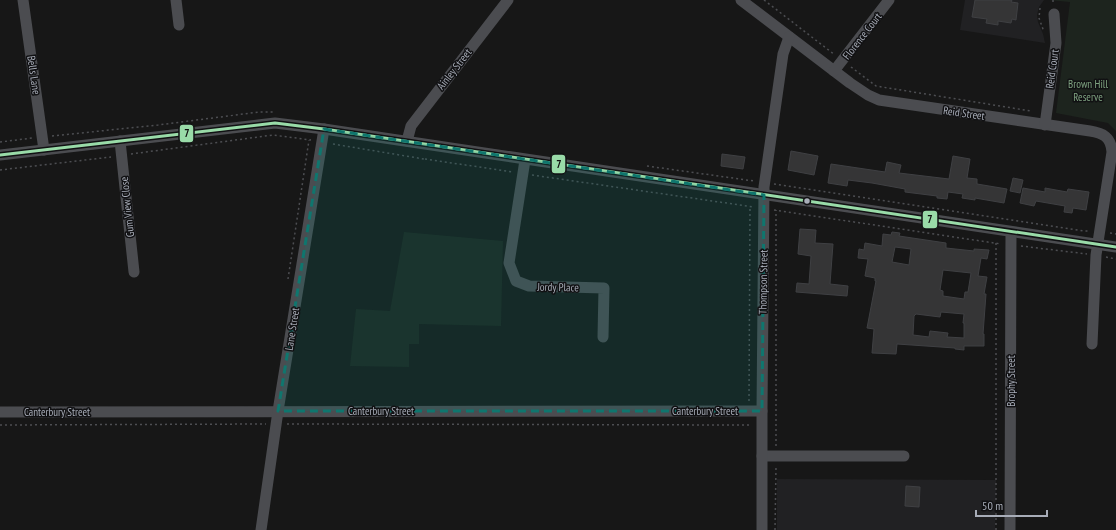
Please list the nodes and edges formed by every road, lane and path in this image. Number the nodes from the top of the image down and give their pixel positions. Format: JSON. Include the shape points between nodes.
{"nodes":[{"id":1,"x":23,"y":0,"type":"edge"},
{"id":2,"x":176,"y":0,"type":"edge"},
{"id":3,"x":508,"y":0,"type":"edge"},
{"id":4,"x":741,"y":0,"type":"edge"},
{"id":5,"x":764,"y":0,"type":"edge"},
{"id":6,"x":889,"y":0,"type":"edge"},
{"id":7,"x":1040,"y":8,"type":"dead end"},
{"id":8,"x":1054,"y":14,"type":"dead end"},
{"id":9,"x":179,"y":25,"type":"dead end"},
{"id":10,"x":1045,"y":34,"type":"dead end"},
{"id":11,"x":789,"y":37,"type":"junction"},
{"id":12,"x":843,"y":60,"type":"junction"},
{"id":13,"x":834,"y":71,"type":"junction"},
{"id":14,"x":1037,"y":112,"type":"dead end"},
{"id":15,"x":1045,"y":125,"type":"junction"},
{"id":16,"x":124,"y":128,"type":"dead end"},
{"id":17,"x":324,"y":129,"type":"junction"},
{"id":18,"x":42,"y":137,"type":"junction"},
{"id":19,"x":309,"y":140,"type":"junction"},
{"id":20,"x":120,"y":141,"type":"junction"},
{"id":21,"x":0,"y":142,"type":"edge"},
{"id":22,"x":322,"y":142,"type":"junction"},
{"id":23,"x":407,"y":142,"type":"junction"},
{"id":24,"x":44,"y":150,"type":"junction"},
{"id":25,"x":0,"y":155,"type":"edge"},
{"id":26,"x":122,"y":155,"type":"junction"},
{"id":27,"x":525,"y":160,"type":"junction"},
{"id":28,"x":0,"y":170,"type":"edge"},
{"id":29,"x":523,"y":174,"type":"junction"},
{"id":30,"x":764,"y":195,"type":"junction"},
{"id":31,"x":750,"y":206,"type":"junction"},
{"id":32,"x":764,"y":208,"type":"junction"},
{"id":33,"x":776,"y":210,"type":"junction"},
{"id":34,"x":1011,"y":232,"type":"junction"},
{"id":35,"x":1108,"y":233,"type":"dead end"},
{"id":36,"x":1116,"y":234,"type":"edge"},
{"id":37,"x":996,"y":243,"type":"junction"},
{"id":38,"x":1010,"y":245,"type":"junction"},
{"id":39,"x":1116,"y":247,"type":"edge"},
{"id":40,"x":1098,"y":250,"type":"junction"},
{"id":41,"x":134,"y":272,"type":"dead end"},
{"id":42,"x":288,"y":280,"type":"dead end"},
{"id":43,"x":603,"y":337,"type":"dead end"},
{"id":44,"x":1092,"y":344,"type":"dead end"},
{"id":45,"x":749,"y":401,"type":"dead end"},
{"id":46,"x":278,"y":411,"type":"junction"},
{"id":47,"x":762,"y":411,"type":"junction"},
{"id":48,"x":0,"y":412,"type":"edge"},
{"id":49,"x":268,"y":424,"type":"dead end"},
{"id":50,"x":287,"y":424,"type":"dead end"},
{"id":51,"x":0,"y":425,"type":"edge"},
{"id":52,"x":748,"y":425,"type":"dead end"},
{"id":53,"x":762,"y":456,"type":"junction"},
{"id":54,"x":776,"y":456,"type":"junction"},
{"id":55,"x":904,"y":456,"type":"dead end"},
{"id":56,"x":261,"y":530,"type":"edge"},
{"id":57,"x":762,"y":530,"type":"edge"},
{"id":58,"x":775,"y":530,"type":"edge"},
{"id":59,"x":996,"y":530,"type":"edge"},
{"id":60,"x":1010,"y":530,"type":"edge"}],
"edges":[{"from":1,"to":18,"type":"street","name":"Bells Lane"},
{"from":2,"to":9,"type":"street"},
{"from":3,"to":23,"type":"street","name":"Ainley Street","via":[[411,126]]},
{"from":4,"to":11,"type":"street","name":"Reid Street"},
{"from":5,"to":12,"type":"path"},
{"from":6,"to":12,"type":"street","name":"Florence Court"},
{"from":7,"to":10,"type":"path","via":[[1039,18]]},
{"from":8,"to":15,"type":"street","name":"Reid Court","via":[[1056,42]]},
{"from":11,"to":13,"type":"street","name":"Reid Street"},
{"from":11,"to":30,"type":"street","name":"Thompson Street","via":[[783,54]]},
{"from":12,"to":13,"type":"street","name":"Florence Court"},
{"from":12,"to":14,"type":"path","via":[[876,86]]},
{"from":13,"to":15,"type":"street","name":"Reid Street","via":[[879,100]]},
{"from":15,"to":40,"type":"street","name":"Reid Street","via":[[1101,134],[1111,143],[1112,155]]},
{"from":16,"to":18,"type":"path"},
{"from":17,"to":20,"type":"street","via":[[269,124]]},
{"from":17,"to":22,"type":"street","name":"Lane Street"},
{"from":17,"to":23,"type":"street"},
{"from":18,"to":21,"type":"path"},
{"from":18,"to":24,"type":"street","name":"Bells Lane"},
{"from":19,"to":22,"type":"path"},
{"from":19,"to":26,"type":"path","via":[[273,135]]},
{"from":19,"to":42,"type":"path"},
{"from":20,"to":24,"type":"street"},
{"from":20,"to":26,"type":"street","name":"Gum View Close"},
{"from":22,"to":29,"type":"path"},
{"from":22,"to":46,"type":"street","name":"Lane Street"},
{"from":23,"to":27,"type":"street"},
{"from":24,"to":25,"type":"street"},
{"from":26,"to":28,"type":"path"},
{"from":26,"to":41,"type":"street","name":"Gum View Close"},
{"from":27,"to":29,"type":"street","name":"Jordy Place"},
{"from":27,"to":30,"type":"street"},
{"from":29,"to":31,"type":"path"},
{"from":29,"to":43,"type":"street","name":"Jordy Place","via":[[509,263],[516,281],[529,286],[604,288]]},
{"from":30,"to":32,"type":"street","name":"Thompson Street"},
{"from":30,"to":34,"type":"street"},
{"from":31,"to":32,"type":"path"},
{"from":31,"to":45,"type":"path"},
{"from":32,"to":33,"type":"path"},
{"from":32,"to":47,"type":"street","name":"Thompson Street"},
{"from":33,"to":37,"type":"path"},
{"from":33,"to":54,"type":"path"},
{"from":34,"to":38,"type":"street","name":"Brophy Street"},
{"from":34,"to":40,"type":"street"},
{"from":35,"to":36,"type":"path"},
{"from":37,"to":38,"type":"path"},
{"from":37,"to":59,"type":"path"},
{"from":38,"to":40,"type":"path"},
{"from":38,"to":60,"type":"street","name":"Brophy Street"},
{"from":39,"to":40,"type":"street"},
{"from":40,"to":44,"type":"street"},
{"from":46,"to":47,"type":"street","name":"Canterbury Street"},
{"from":46,"to":48,"type":"street","name":"Canterbury Street"},
{"from":46,"to":56,"type":"street","name":"Lane Street"},
{"from":47,"to":53,"type":"street","name":"Thompson Street"},
{"from":49,"to":51,"type":"path"},
{"from":50,"to":52,"type":"path"},
{"from":53,"to":54,"type":"street"},
{"from":53,"to":57,"type":"street","name":"Thompson Street"},
{"from":54,"to":55,"type":"street"},
{"from":54,"to":58,"type":"path"}]}
